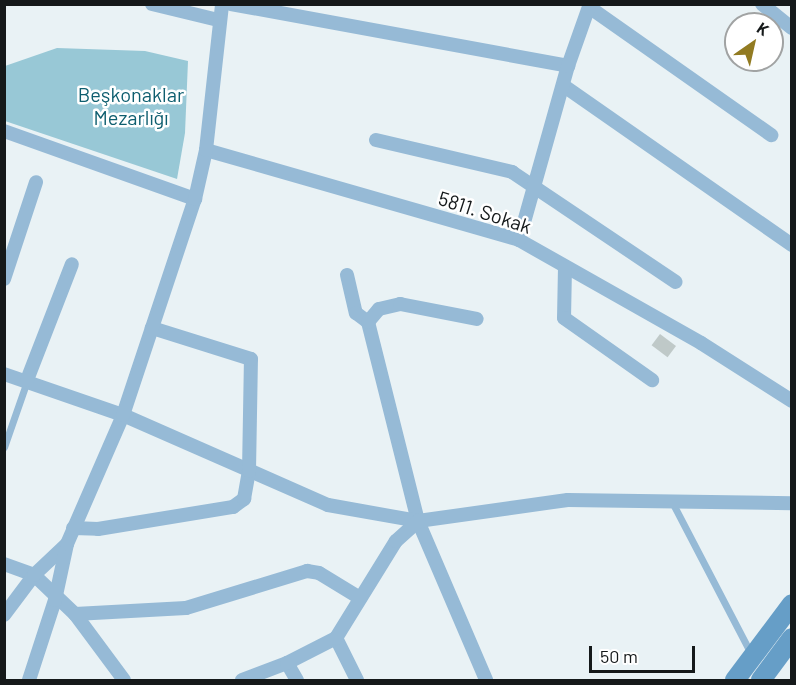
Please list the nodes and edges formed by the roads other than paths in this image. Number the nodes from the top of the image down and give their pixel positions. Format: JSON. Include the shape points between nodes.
{"nodes":[{"id":1,"x":152,"y":4,"type":"edge"},
{"id":2,"x":222,"y":4,"type":"edge"},
{"id":3,"x":231,"y":4,"type":"edge"},
{"id":4,"x":762,"y":4,"type":"edge"},
{"id":5,"x":589,"y":6,"type":"edge"},
{"id":6,"x":218,"y":20,"type":"junction"},
{"id":7,"x":792,"y":28,"type":"edge"},
{"id":8,"x":568,"y":66,"type":"junction"},
{"id":9,"x":564,"y":87,"type":"junction"},
{"id":10,"x":4,"y":131,"type":"edge"},
{"id":11,"x":771,"y":135,"type":"dead end"},
{"id":12,"x":376,"y":140,"type":"dead end"},
{"id":13,"x":206,"y":150,"type":"junction"},
{"id":14,"x":36,"y":182,"type":"dead end"},
{"id":15,"x":534,"y":184,"type":"junction"},
{"id":16,"x":195,"y":199,"type":"junction"},
{"id":17,"x":519,"y":240,"type":"junction"},
{"id":18,"x":792,"y":245,"type":"edge"},
{"id":19,"x":72,"y":264,"type":"dead end"},
{"id":20,"x":565,"y":267,"type":"junction"},
{"id":21,"x":347,"y":274,"type":"dead end"},
{"id":22,"x":4,"y":279,"type":"edge"},
{"id":23,"x":676,"y":282,"type":"dead end"},
{"id":24,"x":477,"y":319,"type":"dead end"},
{"id":25,"x":368,"y":322,"type":"junction"},
{"id":26,"x":152,"y":328,"type":"junction"},
{"id":27,"x":4,"y":374,"type":"edge"},
{"id":28,"x":652,"y":380,"type":"dead end"},
{"id":29,"x":27,"y":381,"type":"junction"},
{"id":30,"x":792,"y":401,"type":"edge"},
{"id":31,"x":123,"y":415,"type":"junction"},
{"id":32,"x":4,"y":447,"type":"edge"},
{"id":33,"x":249,"y":471,"type":"junction"},
{"id":34,"x":672,"y":502,"type":"junction"},
{"id":35,"x":792,"y":503,"type":"edge"},
{"id":36,"x":418,"y":521,"type":"junction"},
{"id":37,"x":74,"y":528,"type":"junction"},
{"id":38,"x":67,"y":544,"type":"junction"},
{"id":39,"x":4,"y":564,"type":"edge"},
{"id":40,"x":34,"y":575,"type":"junction"},
{"id":41,"x":360,"y":598,"type":"junction"},
{"id":42,"x":55,"y":600,"type":"junction"},
{"id":43,"x":792,"y":604,"type":"edge"},
{"id":44,"x":75,"y":614,"type":"junction"},
{"id":45,"x":4,"y":615,"type":"edge"},
{"id":46,"x":336,"y":638,"type":"junction"},
{"id":47,"x":792,"y":638,"type":"edge"},
{"id":48,"x":753,"y":656,"type":"junction"},
{"id":49,"x":287,"y":663,"type":"junction"},
{"id":50,"x":29,"y":681,"type":"edge"},
{"id":51,"x":124,"y":681,"type":"edge"},
{"id":52,"x":242,"y":681,"type":"edge"},
{"id":53,"x":297,"y":681,"type":"edge"},
{"id":54,"x":357,"y":681,"type":"edge"},
{"id":55,"x":486,"y":681,"type":"edge"},
{"id":56,"x":735,"y":681,"type":"edge"},
{"id":57,"x":761,"y":681,"type":"edge"}],
"edges":[{"from":1,"to":6,"type":"street"},
{"from":2,"to":6,"type":"street"},
{"from":3,"to":8,"type":"street"},
{"from":4,"to":7,"type":"street"},
{"from":5,"to":8,"type":"street"},
{"from":5,"to":11,"type":"street"},
{"from":6,"to":13,"type":"street"},
{"from":8,"to":9,"type":"street"},
{"from":9,"to":15,"type":"street"},
{"from":9,"to":18,"type":"street"},
{"from":10,"to":16,"type":"street"},
{"from":12,"to":15,"type":"street","via":[[512,172]]},
{"from":13,"to":16,"type":"street"},
{"from":13,"to":17,"type":"street","name":"5811. Sokak"},
{"from":14,"to":22,"type":"street"},
{"from":15,"to":17,"type":"street"},
{"from":15,"to":23,"type":"street"},
{"from":16,"to":26,"type":"street"},
{"from":17,"to":20,"type":"street","name":"5811. Sokak"},
{"from":19,"to":29,"type":"street"},
{"from":20,"to":28,"type":"street","via":[[564,318]]},
{"from":20,"to":30,"type":"street","name":"5811. Sokak","via":[[701,343]]},
{"from":21,"to":25,"type":"street","via":[[356,313]]},
{"from":24,"to":25,"type":"street","via":[[400,304],[379,309]]},
{"from":25,"to":36,"type":"street"},
{"from":26,"to":31,"type":"street"},
{"from":26,"to":33,"type":"street","via":[[251,359]]},
{"from":27,"to":29,"type":"street"},
{"from":29,"to":31,"type":"street"},
{"from":29,"to":32,"type":"lane"},
{"from":31,"to":33,"type":"street"},
{"from":31,"to":37,"type":"street"},
{"from":33,"to":36,"type":"street","via":[[328,505]]},
{"from":33,"to":37,"type":"street","via":[[244,499],[233,507],[98,530]]},
{"from":34,"to":35,"type":"street"},
{"from":34,"to":36,"type":"street","via":[[568,500]]},
{"from":34,"to":48,"type":"lane"},
{"from":36,"to":41,"type":"street","via":[[396,541]]},
{"from":36,"to":55,"type":"street"},
{"from":37,"to":38,"type":"street"},
{"from":38,"to":40,"type":"street"},
{"from":38,"to":42,"type":"street"},
{"from":39,"to":40,"type":"street"},
{"from":40,"to":42,"type":"street"},
{"from":40,"to":45,"type":"street"},
{"from":41,"to":44,"type":"street","via":[[319,573],[307,571],[186,608]]},
{"from":41,"to":46,"type":"street"},
{"from":42,"to":44,"type":"street"},
{"from":42,"to":50,"type":"street"},
{"from":43,"to":48,"type":"main road"},
{"from":44,"to":51,"type":"street"},
{"from":46,"to":49,"type":"street"},
{"from":46,"to":54,"type":"street"},
{"from":47,"to":57,"type":"main road"},
{"from":48,"to":56,"type":"main road"},
{"from":49,"to":52,"type":"street"},
{"from":49,"to":53,"type":"street"}]}
